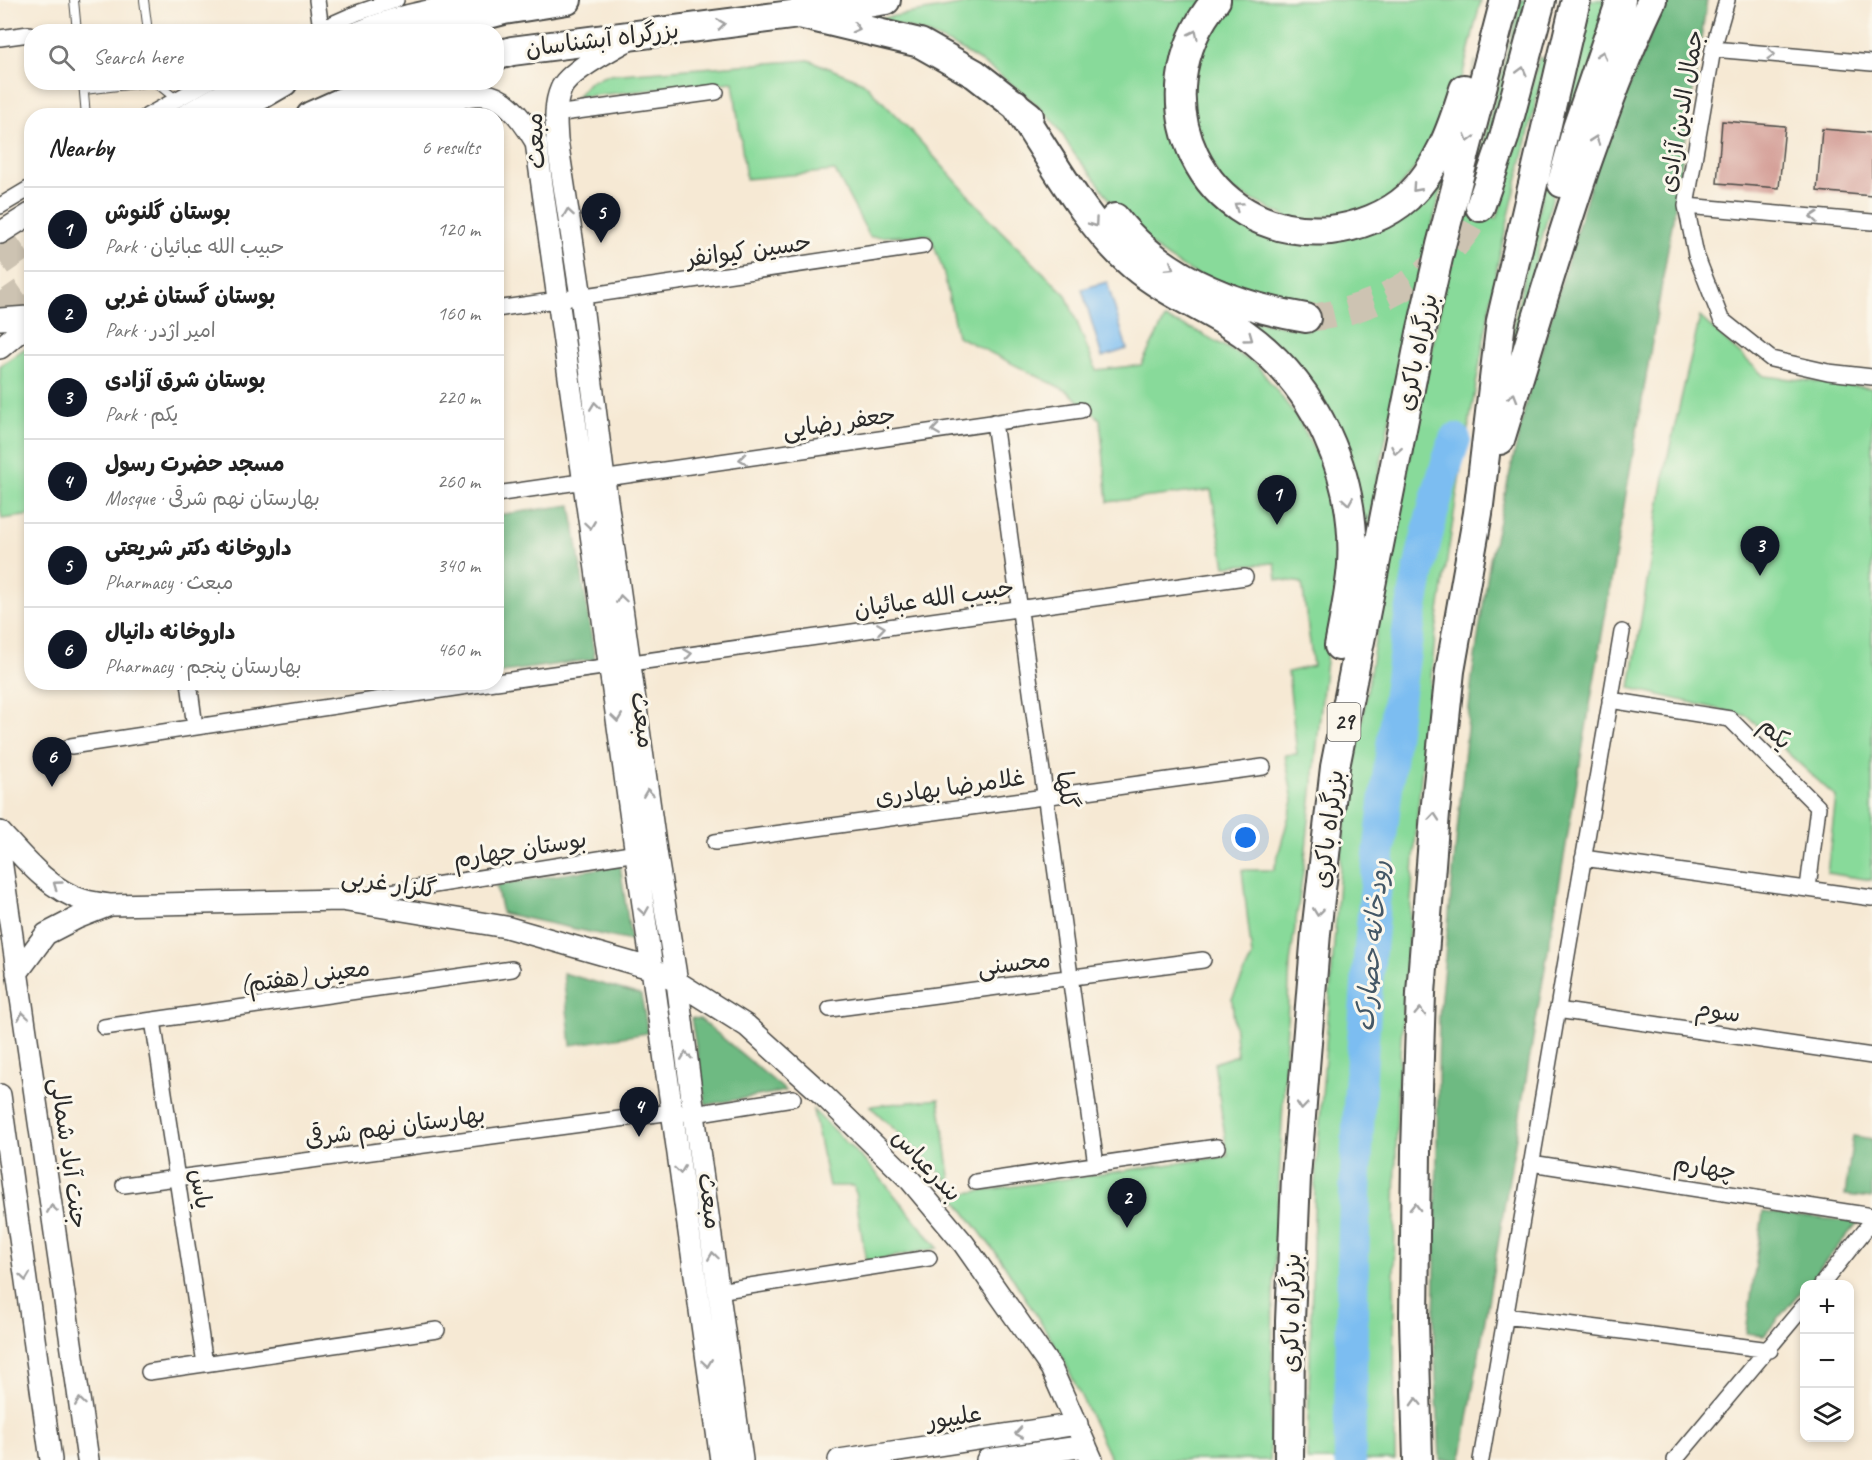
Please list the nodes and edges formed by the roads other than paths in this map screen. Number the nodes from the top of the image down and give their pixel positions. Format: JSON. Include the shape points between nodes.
{"nodes":[{"id":1,"x":74,"y":0,"type":"edge"},
{"id":2,"x":144,"y":0,"type":"edge"},
{"id":3,"x":317,"y":0,"type":"edge"},
{"id":4,"x":396,"y":0,"type":"edge"},
{"id":5,"x":567,"y":0,"type":"edge"},
{"id":6,"x":886,"y":0,"type":"edge"},
{"id":7,"x":1216,"y":0,"type":"edge"},
{"id":8,"x":1496,"y":0,"type":"edge"},
{"id":9,"x":1505,"y":0,"type":"edge"},
{"id":10,"x":1541,"y":0,"type":"edge"},
{"id":11,"x":1576,"y":0,"type":"edge"},
{"id":12,"x":1621,"y":0,"type":"edge"},
{"id":13,"x":1652,"y":0,"type":"edge"},
{"id":14,"x":1727,"y":0,"type":"edge"},
{"id":15,"x":533,"y":5,"type":"junction"},
{"id":16,"x":799,"y":14,"type":"junction"},
{"id":17,"x":76,"y":24,"type":"edge"},
{"id":18,"x":147,"y":24,"type":"edge"},
{"id":19,"x":317,"y":24,"type":"edge"},
{"id":20,"x":331,"y":24,"type":"edge"},
{"id":21,"x":384,"y":24,"type":"edge"},
{"id":22,"x":450,"y":24,"type":"edge"},
{"id":23,"x":24,"y":35,"type":"edge"},
{"id":24,"x":636,"y":35,"type":"junction"},
{"id":25,"x":0,"y":38,"type":"edge"},
{"id":26,"x":543,"y":47,"type":"junction"},
{"id":27,"x":1713,"y":49,"type":"junction"},
{"id":28,"x":504,"y":54,"type":"edge"},
{"id":29,"x":504,"y":61,"type":"edge"},
{"id":30,"x":1872,"y":63,"type":"edge"},
{"id":31,"x":83,"y":90,"type":"edge"},
{"id":32,"x":162,"y":90,"type":"edge"},
{"id":33,"x":199,"y":90,"type":"edge"},
{"id":34,"x":224,"y":90,"type":"edge"},
{"id":35,"x":269,"y":90,"type":"edge"},
{"id":36,"x":377,"y":90,"type":"edge"},
{"id":37,"x":427,"y":90,"type":"edge"},
{"id":38,"x":716,"y":92,"type":"dead end"},
{"id":39,"x":1015,"y":104,"type":"junction"},
{"id":40,"x":180,"y":107,"type":"edge"},
{"id":41,"x":85,"y":108,"type":"edge"},
{"id":42,"x":238,"y":108,"type":"edge"},
{"id":43,"x":329,"y":108,"type":"edge"},
{"id":44,"x":386,"y":108,"type":"edge"},
{"id":45,"x":427,"y":108,"type":"edge"},
{"id":46,"x":555,"y":114,"type":"junction"},
{"id":47,"x":24,"y":192,"type":"edge"},
{"id":48,"x":0,"y":206,"type":"edge"},
{"id":49,"x":1686,"y":206,"type":"junction"},
{"id":50,"x":1480,"y":207,"type":"tunnel mouth"},
{"id":51,"x":24,"y":218,"type":"edge"},
{"id":52,"x":1872,"y":222,"type":"edge"},
{"id":53,"x":0,"y":233,"type":"edge"},
{"id":54,"x":923,"y":246,"type":"dead end"},
{"id":55,"x":581,"y":297,"type":"junction"},
{"id":56,"x":558,"y":301,"type":"junction"},
{"id":57,"x":504,"y":308,"type":"edge"},
{"id":58,"x":24,"y":318,"type":"edge"},
{"id":59,"x":1306,"y":318,"type":"tunnel mouth"},
{"id":60,"x":0,"y":319,"type":"edge"},
{"id":61,"x":24,"y":322,"type":"edge"},
{"id":62,"x":24,"y":324,"type":"edge"},
{"id":63,"x":0,"y":336,"type":"edge"},
{"id":64,"x":0,"y":348,"type":"edge"},
{"id":65,"x":1525,"y":355,"type":"junction"},
{"id":66,"x":1872,"y":377,"type":"edge"},
{"id":67,"x":1081,"y":410,"type":"dead end"},
{"id":68,"x":994,"y":422,"type":"junction"},
{"id":69,"x":594,"y":480,"type":"junction"},
{"id":70,"x":504,"y":493,"type":"edge"},
{"id":71,"x":1478,"y":513,"type":"junction"},
{"id":72,"x":1245,"y":577,"type":"dead end"},
{"id":73,"x":1020,"y":609,"type":"junction"},
{"id":74,"x":1622,"y":632,"type":"dead end"},
{"id":75,"x":620,"y":664,"type":"junction"},
{"id":76,"x":504,"y":681,"type":"edge"},
{"id":77,"x":190,"y":690,"type":"edge"},
{"id":78,"x":442,"y":690,"type":"edge"},
{"id":79,"x":1610,"y":700,"type":"junction"},
{"id":80,"x":195,"y":727,"type":"junction"},
{"id":81,"x":72,"y":746,"type":"dead end"},
{"id":82,"x":1263,"y":766,"type":"dead end"},
{"id":83,"x":1335,"y":767,"type":"junction"},
{"id":84,"x":1045,"y":796,"type":"junction"},
{"id":85,"x":0,"y":832,"type":"edge"},
{"id":86,"x":715,"y":842,"type":"dead end"},
{"id":87,"x":646,"y":852,"type":"junction"},
{"id":88,"x":0,"y":853,"type":"edge"},
{"id":89,"x":1583,"y":858,"type":"junction"},
{"id":90,"x":1808,"y":888,"type":"junction"},
{"id":91,"x":1872,"y":898,"type":"edge"},
{"id":92,"x":341,"y":900,"type":"junction"},
{"id":93,"x":111,"y":905,"type":"junction"},
{"id":94,"x":1203,"y":960,"type":"dead end"},
{"id":95,"x":512,"y":969,"type":"dead end"},
{"id":96,"x":653,"y":969,"type":"junction"},
{"id":97,"x":17,"y":974,"type":"junction"},
{"id":98,"x":1070,"y":978,"type":"junction"},
{"id":99,"x":677,"y":981,"type":"junction"},
{"id":100,"x":830,"y":1009,"type":"dead end"},
{"id":101,"x":1557,"y":1010,"type":"junction"},
{"id":102,"x":153,"y":1020,"type":"junction"},
{"id":103,"x":104,"y":1027,"type":"dead end"},
{"id":104,"x":1872,"y":1056,"type":"edge"},
{"id":105,"x":0,"y":1095,"type":"edge"},
{"id":106,"x":793,"y":1098,"type":"dead end"},
{"id":107,"x":672,"y":1112,"type":"junction"},
{"id":108,"x":694,"y":1114,"type":"junction"},
{"id":109,"x":1217,"y":1147,"type":"dead end"},
{"id":110,"x":1531,"y":1163,"type":"junction"},
{"id":111,"x":1096,"y":1165,"type":"junction"},
{"id":112,"x":177,"y":1178,"type":"junction"},
{"id":113,"x":976,"y":1182,"type":"dead end"},
{"id":114,"x":124,"y":1185,"type":"dead end"},
{"id":115,"x":1872,"y":1216,"type":"edge"},
{"id":116,"x":1872,"y":1221,"type":"edge"},
{"id":117,"x":929,"y":1258,"type":"dead end"},
{"id":118,"x":1825,"y":1280,"type":"edge"},
{"id":119,"x":718,"y":1291,"type":"junction"},
{"id":120,"x":1800,"y":1311,"type":"edge"},
{"id":121,"x":1505,"y":1316,"type":"junction"},
{"id":122,"x":437,"y":1330,"type":"dead end"},
{"id":123,"x":1770,"y":1350,"type":"junction"},
{"id":124,"x":205,"y":1364,"type":"junction"},
{"id":125,"x":149,"y":1372,"type":"dead end"},
{"id":126,"x":1077,"y":1424,"type":"junction"},
{"id":127,"x":1089,"y":1453,"type":"edge"},
{"id":128,"x":51,"y":1460,"type":"edge"},
{"id":129,"x":88,"y":1460,"type":"edge"},
{"id":130,"x":721,"y":1460,"type":"edge"},
{"id":131,"x":742,"y":1460,"type":"edge"},
{"id":132,"x":839,"y":1460,"type":"edge"},
{"id":133,"x":987,"y":1460,"type":"edge"},
{"id":134,"x":1289,"y":1460,"type":"edge"},
{"id":135,"x":1418,"y":1460,"type":"edge"},
{"id":136,"x":1480,"y":1460,"type":"edge"},
{"id":137,"x":1675,"y":1460,"type":"edge"}],
"edges":[{"from":1,"to":17,"type":"lane"},
{"from":2,"to":18,"type":"lane"},
{"from":3,"to":19,"type":"street"},
{"from":4,"to":20,"type":"street"},
{"from":5,"to":15,"type":"highway","name":"بزرگراه آبشناسان"},
{"from":6,"to":16,"type":"highway","name":"بزرگراه آبشناسان"},
{"from":8,"to":7,"type":"highway","one_way":true,"via":[[1449,135],[1425,178],[1408,197],[1376,217],[1341,229],[1308,230],[1274,224],[1237,206],[1208,177],[1191,149],[1180,105],[1180,79],[1190,43]]},
{"from":9,"to":83,"type":"highway","name":"بزرگراه باکری","number":"29","one_way":true,"via":[[1421,333]]},
{"from":50,"to":10,"type":"highway","one_way":true,"via":[[1504,138]]},
{"from":11,"to":71,"type":"highway","via":[[1501,321]]},
{"from":65,"to":12,"type":"highway","one_way":true,"via":[[1550,229],[1571,150]]},
{"from":65,"to":13,"type":"highway","one_way":true,"via":[[1609,99]]},
{"from":14,"to":27,"type":"street","name":"جمال الدین آزادی"},
{"from":15,"to":21,"type":"street","via":[[471,5],[424,12]]},
{"from":15,"to":22,"type":"highway","name":"بزرگراه آبشناسان"},
{"from":24,"to":16,"type":"highway","name":"بزرگراه آبشناسان","one_way":true},
{"from":16,"to":39,"type":"highway","one_way":true,"via":[[920,43],[975,74]]},
{"from":23,"to":25,"type":"street"},
{"from":24,"to":26,"type":"highway","name":"بزرگراه آبشناسان"},
{"from":24,"to":46,"type":"street","name":"مبعث","via":[[583,67],[561,87]]},
{"from":26,"to":28,"type":"highway","name":"بزرگراه آبشناسان"},
{"from":26,"to":29,"type":"street"},
{"from":27,"to":30,"type":"street","one_way":true},
{"from":27,"to":49,"type":"street","name":"جمال الدین آزادی"},
{"from":31,"to":41,"type":"lane"},
{"from":32,"to":40,"type":"lane"},
{"from":33,"to":40,"type":"street"},
{"from":34,"to":40,"type":"street"},
{"from":35,"to":42,"type":"highway"},
{"from":36,"to":43,"type":"highway"},
{"from":37,"to":44,"type":"street"},
{"from":38,"to":46,"type":"street"},
{"from":39,"to":59,"type":"highway","one_way":true,"via":[[1042,127],[1119,224],[1160,261],[1235,302]]},
{"from":39,"to":83,"type":"highway","one_way":true,"via":[[1101,232],[1133,265],[1167,290],[1261,346],[1283,368],[1328,434],[1345,482],[1352,527],[1352,566],[1339,651]]},
{"from":45,"to":56,"type":"street","name":"مبعث","via":[[487,95],[508,105],[526,124],[536,142]]},
{"from":55,"to":46,"type":"street","name":"مبعث","one_way":true},
{"from":47,"to":48,"type":"street"},
{"from":52,"to":49,"type":"street","one_way":true},
{"from":49,"to":66,"type":"street","name":"جمال الدین آزادی","via":[[1696,255],[1721,319],[1771,359]]},
{"from":51,"to":53,"type":"street"},
{"from":54,"to":55,"type":"street","name":"حسین کیوانفر"},
{"from":55,"to":56,"type":"street","name":"حسین کیوانفر"},
{"from":69,"to":55,"type":"street","name":"مبعث","one_way":true},
{"from":56,"to":57,"type":"street","name":"حسین کیوانفر"},
{"from":56,"to":69,"type":"street","name":"مبعث"},
{"from":58,"to":60,"type":"street"},
{"from":61,"to":63,"type":"street"},
{"from":62,"to":64,"type":"street"},
{"from":71,"to":65,"type":"highway","one_way":true},
{"from":67,"to":68,"type":"street","name":"جعفر رضایی"},
{"from":68,"to":69,"type":"street","name":"جعفر رضایی","one_way":true},
{"from":68,"to":73,"type":"street","name":"گلها"},
{"from":69,"to":70,"type":"street","name":"جعفر رضایی"},
{"from":69,"to":75,"type":"street","name":"مبعث"},
{"from":135,"to":71,"type":"highway","one_way":true,"via":[[1414,1319],[1421,993],[1450,671]]},
{"from":72,"to":73,"type":"street","name":"حبیب الله عبائیان"},
{"from":75,"to":73,"type":"street","name":"حبیب الله عبائیان","one_way":true},
{"from":73,"to":84,"type":"street","name":"گلها"},
{"from":74,"to":79,"type":"street"},
{"from":75,"to":76,"type":"street","name":"حبیب الله عبائیان"},
{"from":75,"to":87,"type":"street","name":"مبعث"},
{"from":77,"to":80,"type":"street"},
{"from":78,"to":80,"type":"street","name":"حبیب الله عبائیان"},
{"from":79,"to":89,"type":"street"},
{"from":79,"to":90,"type":"street","name":"یکم","via":[[1730,719],[1818,807]]},
{"from":80,"to":81,"type":"street","name":"حبیب الله عبائیان"},
{"from":82,"to":84,"type":"street","name":"غلامرضا بهادری"},
{"from":83,"to":134,"type":"highway","name":"بزرگراه باکری","number":"29","one_way":true,"via":[[1316,933],[1296,1177]]},
{"from":84,"to":86,"type":"street","name":"غلامرضا بهادری"},
{"from":84,"to":98,"type":"street","name":"گلها"},
{"from":93,"to":85,"type":"street","name":"گلزار غربی","one_way":true,"via":[[82,900],[66,892],[37,871]]},
{"from":87,"to":92,"type":"street","name":"بوستان چهارم"},
{"from":87,"to":96,"type":"street","name":"مبعث","one_way":true},
{"from":87,"to":99,"type":"street","name":"مبعث"},
{"from":88,"to":97,"type":"street","name":"جنت آباد شمالی"},
{"from":89,"to":90,"type":"street"},
{"from":89,"to":101,"type":"street"},
{"from":90,"to":91,"type":"street"},
{"from":92,"to":93,"type":"street","name":"گلزار غربی"},
{"from":92,"to":96,"type":"street","name":"گلزار غربی","via":[[506,927]]},
{"from":93,"to":97,"type":"street","name":"گلزار غربی","via":[[46,934]]},
{"from":94,"to":98,"type":"street","name":"محسنی"},
{"from":95,"to":102,"type":"street","name":"معینی (هفتم)"},
{"from":96,"to":99,"type":"street","name":"بندرعباس"},
{"from":96,"to":107,"type":"street","name":"مبعث"},
{"from":129,"to":97,"type":"street","name":"جنت آباد شمالی","one_way":true},
{"from":98,"to":100,"type":"street","name":"محسنی"},
{"from":98,"to":111,"type":"street","name":"گلها"},
{"from":108,"to":99,"type":"street","name":"مبعث","one_way":true},
{"from":99,"to":126,"type":"street","name":"بندرعباس","via":[[747,1026],[911,1181],[964,1244],[1045,1359]]},
{"from":101,"to":104,"type":"street","name":"سوم"},
{"from":101,"to":110,"type":"street"},
{"from":102,"to":103,"type":"street","name":"معینی (هفتم)"},
{"from":102,"to":112,"type":"street","name":"یاس"},
{"from":105,"to":128,"type":"street","one_way":true},
{"from":106,"to":108,"type":"street","name":"بهارستان نهم شرقی"},
{"from":107,"to":108,"type":"street","name":"بهارستان نهم شرقی"},
{"from":107,"to":112,"type":"street","name":"بهارستان نهم شرقی"},
{"from":107,"to":130,"type":"street","name":"مبعث","one_way":true},
{"from":119,"to":108,"type":"street","name":"مبعث","one_way":true},
{"from":109,"to":111,"type":"street"},
{"from":110,"to":115,"type":"street","name":"چهارم"},
{"from":110,"to":121,"type":"street"},
{"from":111,"to":113,"type":"street"},
{"from":112,"to":114,"type":"street","name":"بهارستان نهم شرقی"},
{"from":112,"to":124,"type":"street","name":"یاس"},
{"from":116,"to":118,"type":"street"},
{"from":117,"to":119,"type":"street"},
{"from":119,"to":131,"type":"street","name":"مبعث"},
{"from":120,"to":123,"type":"street"},
{"from":121,"to":123,"type":"street"},
{"from":121,"to":136,"type":"street"},
{"from":122,"to":124,"type":"street"},
{"from":123,"to":137,"type":"street"},
{"from":124,"to":125,"type":"street"},
{"from":126,"to":127,"type":"street","name":"بندرعباس"},
{"from":126,"to":132,"type":"street","name":"علیپور","one_way":true},
{"from":127,"to":133,"type":"street","name":"علیپور"}]}
